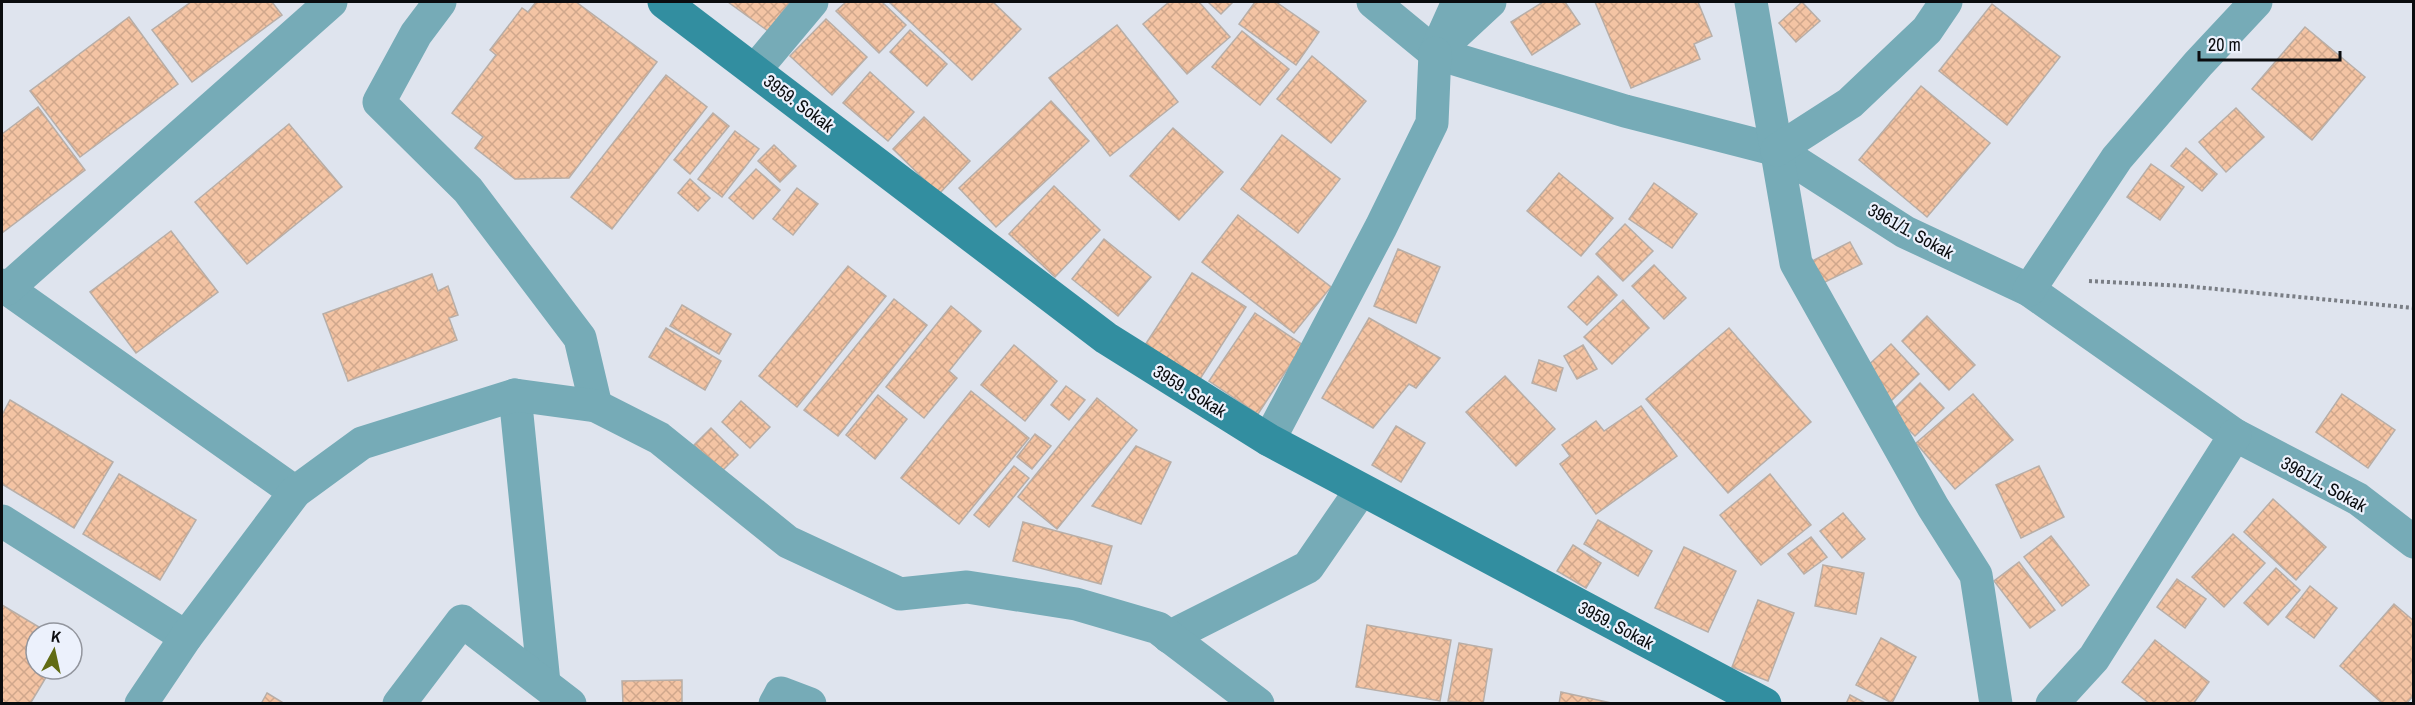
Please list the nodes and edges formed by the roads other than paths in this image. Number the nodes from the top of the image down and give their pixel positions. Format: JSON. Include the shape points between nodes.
{"nodes":[{"id":1,"x":331,"y":2,"type":"edge"},
{"id":2,"x":440,"y":2,"type":"edge"},
{"id":3,"x":664,"y":2,"type":"edge"},
{"id":4,"x":812,"y":2,"type":"edge"},
{"id":5,"x":1373,"y":2,"type":"edge"},
{"id":6,"x":1458,"y":2,"type":"edge"},
{"id":7,"x":1490,"y":2,"type":"edge"},
{"id":8,"x":1751,"y":2,"type":"edge"},
{"id":9,"x":1947,"y":2,"type":"edge"},
{"id":10,"x":2256,"y":2,"type":"edge"},
{"id":11,"x":1435,"y":53,"type":"junction"},
{"id":12,"x":755,"y":70,"type":"junction"},
{"id":13,"x":1777,"y":150,"type":"junction"},
{"id":14,"x":4,"y":287,"type":"edge"},
{"id":15,"x":2029,"y":290,"type":"junction"},
{"id":16,"x":515,"y":395,"type":"junction"},
{"id":17,"x":596,"y":406,"type":"junction"},
{"id":18,"x":2235,"y":435,"type":"junction"},
{"id":19,"x":1269,"y":441,"type":"junction"},
{"id":20,"x":1361,"y":490,"type":"junction"},
{"id":21,"x":295,"y":492,"type":"junction"},
{"id":22,"x":2,"y":521,"type":"edge"},
{"id":23,"x":2414,"y":542,"type":"edge"},
{"id":24,"x":1169,"y":636,"type":"junction"},
{"id":25,"x":186,"y":637,"type":"junction"},
{"id":26,"x":544,"y":683,"type":"junction"},
{"id":27,"x":141,"y":704,"type":"edge"},
{"id":28,"x":399,"y":704,"type":"edge"},
{"id":29,"x":570,"y":704,"type":"edge"},
{"id":30,"x":775,"y":704,"type":"edge"},
{"id":31,"x":810,"y":704,"type":"edge"},
{"id":32,"x":1258,"y":704,"type":"edge"},
{"id":33,"x":1765,"y":704,"type":"edge"},
{"id":34,"x":1996,"y":704,"type":"edge"},
{"id":35,"x":2052,"y":704,"type":"edge"}],
"edges":[{"from":1,"to":14,"type":"street"},
{"from":2,"to":17,"type":"street","via":[[416,34],[379,102],[468,190],[580,338]]},
{"from":3,"to":12,"type":"street","name":"3959. Sokak"},
{"from":4,"to":12,"type":"street"},
{"from":5,"to":11,"type":"street","name":"3961/1. Sokak"},
{"from":6,"to":11,"type":"street"},
{"from":7,"to":11,"type":"street"},
{"from":8,"to":13,"type":"street"},
{"from":9,"to":13,"type":"street","via":[[1927,30],[1850,103]]},
{"from":10,"to":15,"type":"street","via":[[2117,158]]},
{"from":11,"to":13,"type":"street","name":"3961/1. Sokak","via":[[1626,111]]},
{"from":11,"to":19,"type":"street","via":[[1432,123]]},
{"from":12,"to":19,"type":"street","name":"3959. Sokak","via":[[1106,338]]},
{"from":13,"to":15,"type":"street","name":"3961/1. Sokak","via":[[1905,232]]},
{"from":13,"to":34,"type":"street","via":[[1796,263],[1933,507],[1976,575]]},
{"from":14,"to":21,"type":"street"},
{"from":15,"to":18,"type":"street","name":"3961/1. Sokak"},
{"from":16,"to":17,"type":"street"},
{"from":16,"to":21,"type":"street","via":[[362,443]]},
{"from":16,"to":26,"type":"street"},
{"from":17,"to":24,"type":"street","via":[[659,438],[788,542],[900,594],[967,587],[1076,604],[1158,628]]},
{"from":18,"to":23,"type":"street","name":"3961/1. Sokak","via":[[2358,499]]},
{"from":18,"to":35,"type":"street","via":[[2094,658]]},
{"from":19,"to":20,"type":"street","name":"3959. Sokak"},
{"from":20,"to":24,"type":"street","via":[[1308,567]]},
{"from":20,"to":33,"type":"street","name":"3959. Sokak"},
{"from":21,"to":25,"type":"street"},
{"from":22,"to":25,"type":"street"},
{"from":24,"to":32,"type":"street"},
{"from":25,"to":27,"type":"street"},
{"from":26,"to":28,"type":"street","via":[[462,621]]},
{"from":26,"to":29,"type":"street"},
{"from":30,"to":31,"type":"street","via":[[781,693]]}]}
